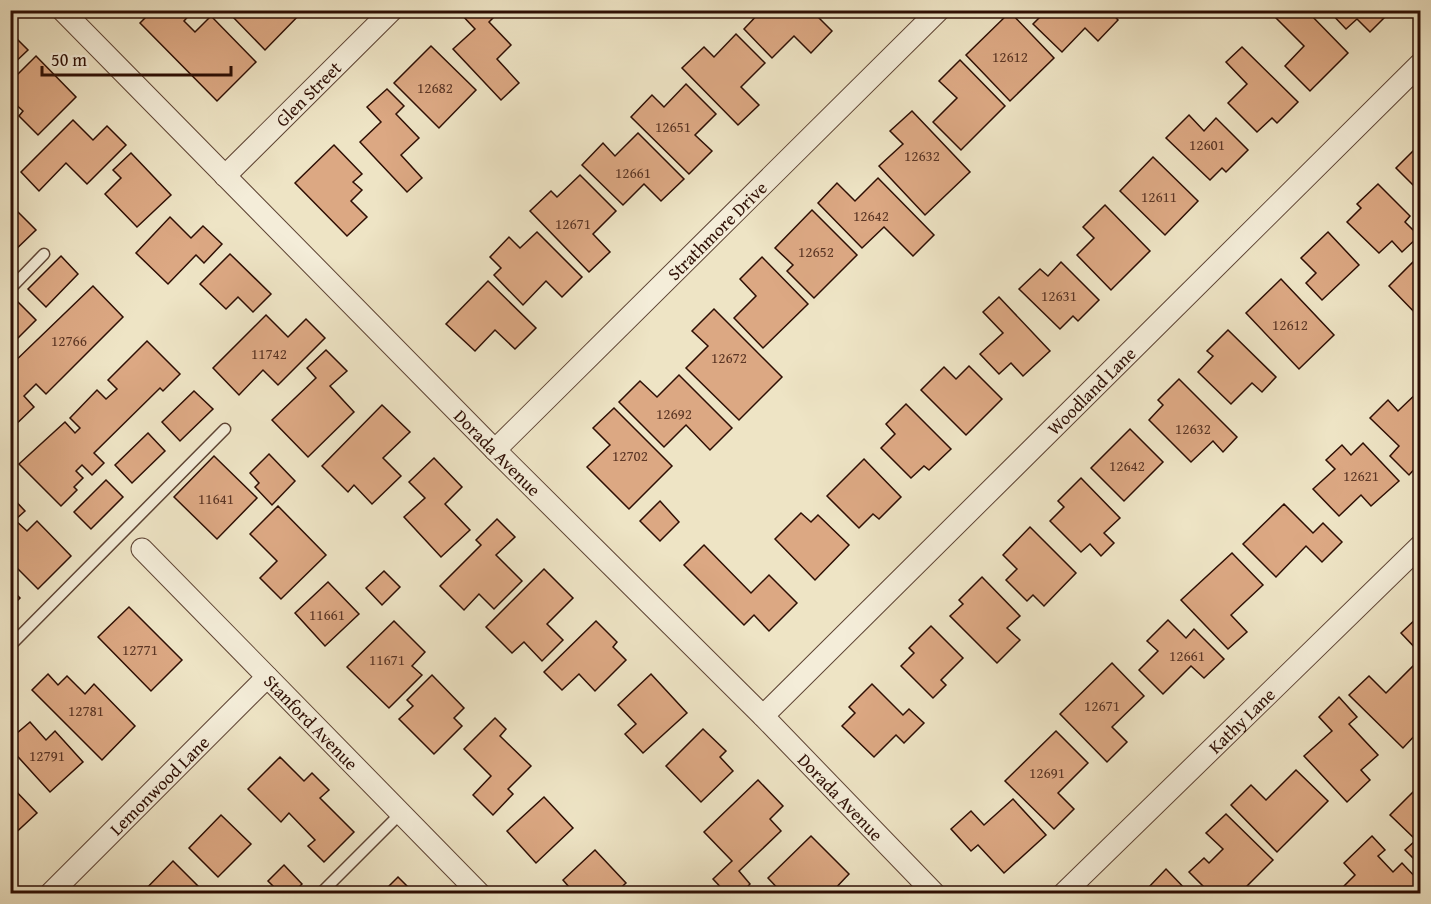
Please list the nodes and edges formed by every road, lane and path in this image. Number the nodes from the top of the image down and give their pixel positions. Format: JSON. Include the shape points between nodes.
{"nodes":[{"id":1,"x":62,"y":10,"type":"edge"},
{"id":2,"x":392,"y":10,"type":"edge"},
{"id":3,"x":939,"y":10,"type":"edge"},
{"id":4,"x":1420,"y":64,"type":"edge"},
{"id":5,"x":225,"y":176,"type":"junction"},
{"id":6,"x":44,"y":254,"type":"dead end"},
{"id":7,"x":10,"y":289,"type":"edge"},
{"id":8,"x":225,"y":429,"type":"dead end"},
{"id":9,"x":495,"y":450,"type":"junction"},
{"id":10,"x":1420,"y":546,"type":"edge"},
{"id":11,"x":142,"y":549,"type":"dead end"},
{"id":12,"x":10,"y":646,"type":"edge"},
{"id":13,"x":267,"y":677,"type":"junction"},
{"id":14,"x":763,"y":716,"type":"junction"},
{"id":15,"x":401,"y":813,"type":"junction"},
{"id":16,"x":50,"y":894,"type":"edge"},
{"id":17,"x":320,"y":894,"type":"edge"},
{"id":18,"x":480,"y":894,"type":"edge"},
{"id":19,"x":935,"y":894,"type":"edge"},
{"id":20,"x":1063,"y":894,"type":"edge"}],
"edges":[{"from":1,"to":5,"type":"street","name":"Dorada Avenue"},
{"from":2,"to":5,"type":"street","name":"Glen Street"},
{"from":3,"to":9,"type":"street","name":"Strathmore Drive"},
{"from":4,"to":14,"type":"street","name":"Woodland Lane"},
{"from":5,"to":9,"type":"street","name":"Dorada Avenue"},
{"from":6,"to":7,"type":"lane"},
{"from":8,"to":12,"type":"lane"},
{"from":9,"to":14,"type":"street","name":"Dorada Avenue"},
{"from":10,"to":20,"type":"street","name":"Kathy Lane"},
{"from":11,"to":13,"type":"street","name":"Stanford Avenue"},
{"from":13,"to":15,"type":"street","name":"Stanford Avenue"},
{"from":13,"to":16,"type":"street","name":"Lemonwood Lane"},
{"from":14,"to":19,"type":"street","name":"Dorada Avenue"},
{"from":15,"to":17,"type":"lane"},
{"from":15,"to":18,"type":"street","name":"Stanford Avenue"}]}
